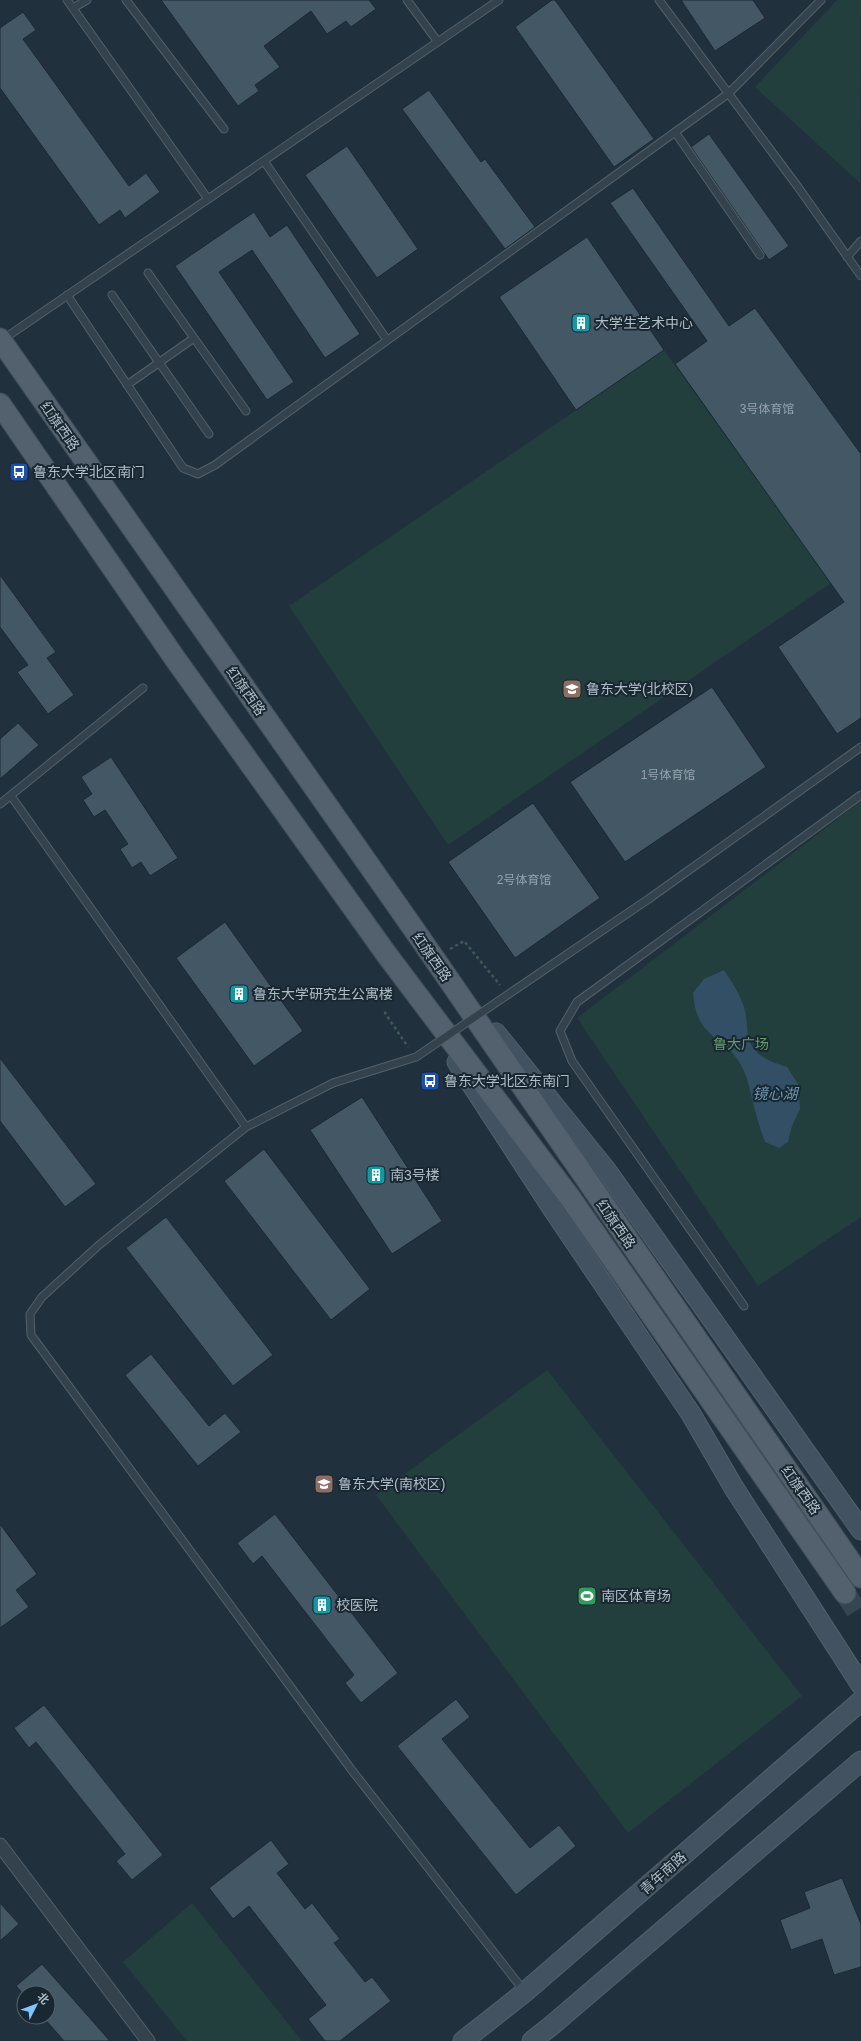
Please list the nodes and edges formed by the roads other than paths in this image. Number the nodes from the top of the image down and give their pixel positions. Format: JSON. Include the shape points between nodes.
{"nodes":[{"id":1,"x":68,"y":0,"type":"edge"},
{"id":2,"x":87,"y":0,"type":"edge"},
{"id":3,"x":126,"y":0,"type":"edge"},
{"id":4,"x":407,"y":0,"type":"edge"},
{"id":5,"x":499,"y":0,"type":"edge"},
{"id":6,"x":659,"y":0,"type":"edge"},
{"id":7,"x":821,"y":0,"type":"edge"},
{"id":8,"x":73,"y":8,"type":"junction"},
{"id":9,"x":438,"y":42,"type":"junction"},
{"id":10,"x":729,"y":93,"type":"junction"},
{"id":11,"x":224,"y":129,"type":"dead end"},
{"id":12,"x":675,"y":132,"type":"junction"},
{"id":13,"x":264,"y":161,"type":"junction"},
{"id":14,"x":208,"y":199,"type":"junction"},
{"id":15,"x":861,"y":241,"type":"edge"},
{"id":16,"x":760,"y":255,"type":"dead end"},
{"id":17,"x":847,"y":257,"type":"junction"},
{"id":18,"x":148,"y":273,"type":"dead end"},
{"id":19,"x":861,"y":276,"type":"edge"},
{"id":20,"x":67,"y":295,"type":"junction"},
{"id":21,"x":112,"y":295,"type":"dead end"},
{"id":22,"x":194,"y":338,"type":"junction"},
{"id":23,"x":0,"y":340,"type":"edge"},
{"id":24,"x":387,"y":340,"type":"junction"},
{"id":25,"x":160,"y":362,"type":"junction"},
{"id":26,"x":127,"y":385,"type":"junction"},
{"id":27,"x":0,"y":404,"type":"edge"},
{"id":28,"x":246,"y":411,"type":"dead end"},
{"id":29,"x":209,"y":434,"type":"dead end"},
{"id":30,"x":143,"y":688,"type":"dead end"},
{"id":31,"x":861,"y":747,"type":"edge"},
{"id":32,"x":861,"y":795,"type":"edge"},
{"id":33,"x":11,"y":796,"type":"junction"},
{"id":34,"x":0,"y":804,"type":"edge"},
{"id":35,"x":420,"y":938,"type":"junction"},
{"id":36,"x":387,"y":955,"type":"junction"},
{"id":37,"x":246,"y":1127,"type":"junction"},
{"id":38,"x":744,"y":1306,"type":"dead end"},
{"id":39,"x":861,"y":1530,"type":"edge"},
{"id":40,"x":861,"y":1577,"type":"tunnel mouth"},
{"id":41,"x":845,"y":1593,"type":"tunnel mouth"},
{"id":42,"x":861,"y":1685,"type":"edge"},
{"id":43,"x":861,"y":1701,"type":"edge"},
{"id":44,"x":861,"y":1761,"type":"edge"},
{"id":45,"x":0,"y":1845,"type":"edge"},
{"id":46,"x":525,"y":1992,"type":"junction"},
{"id":47,"x":148,"y":2041,"type":"edge"},
{"id":48,"x":463,"y":2041,"type":"edge"},
{"id":49,"x":532,"y":2041,"type":"edge"}],
"edges":[{"from":1,"to":8,"type":"lane"},
{"from":2,"to":8,"type":"lane"},
{"from":3,"to":11,"type":"lane"},
{"from":4,"to":9,"type":"lane"},
{"from":5,"to":9,"type":"lane"},
{"from":6,"to":10,"type":"lane"},
{"from":7,"to":10,"type":"lane"},
{"from":8,"to":14,"type":"lane"},
{"from":9,"to":13,"type":"lane"},
{"from":10,"to":12,"type":"lane"},
{"from":10,"to":17,"type":"lane"},
{"from":12,"to":16,"type":"lane"},
{"from":12,"to":24,"type":"lane"},
{"from":13,"to":14,"type":"lane"},
{"from":13,"to":24,"type":"lane"},
{"from":14,"to":20,"type":"lane"},
{"from":15,"to":17,"type":"lane"},
{"from":17,"to":19,"type":"lane"},
{"from":18,"to":22,"type":"lane"},
{"from":20,"to":23,"type":"lane"},
{"from":20,"to":26,"type":"lane"},
{"from":21,"to":25,"type":"lane"},
{"from":22,"to":25,"type":"lane"},
{"from":22,"to":28,"type":"lane"},
{"from":23,"to":35,"type":"main road","name":"红旗西路"},
{"from":24,"to":26,"type":"lane","via":[[215,465],[198,474],[183,468]]},
{"from":25,"to":26,"type":"lane"},
{"from":25,"to":29,"type":"lane"},
{"from":27,"to":36,"type":"main road","name":"红旗西路","via":[[176,660]]},
{"from":30,"to":33,"type":"lane"},
{"from":31,"to":37,"type":"lane","bridge":true,"via":[[650,898],[416,1057],[333,1083]]},
{"from":32,"to":38,"type":"lane","via":[[577,1002],[560,1031],[572,1061]]},
{"from":33,"to":34,"type":"lane"},
{"from":33,"to":37,"type":"lane"},
{"from":35,"to":39,"type":"main road","via":[[607,1171]]},
{"from":35,"to":40,"type":"main road","name":"红旗西路"},
{"from":36,"to":41,"type":"main road","name":"红旗西路","via":[[572,1199]]},
{"from":36,"to":42,"type":"main road","via":[[552,1208],[691,1414],[734,1488]]},
{"from":37,"to":46,"type":"lane","via":[[98,1245],[42,1296],[30,1314],[32,1335],[351,1769]]},
{"from":43,"to":46,"type":"main road","name":"青年南路"},
{"from":44,"to":49,"type":"main road"},
{"from":45,"to":47,"type":"street"},
{"from":46,"to":48,"type":"main road","name":"青年南路"}]}
